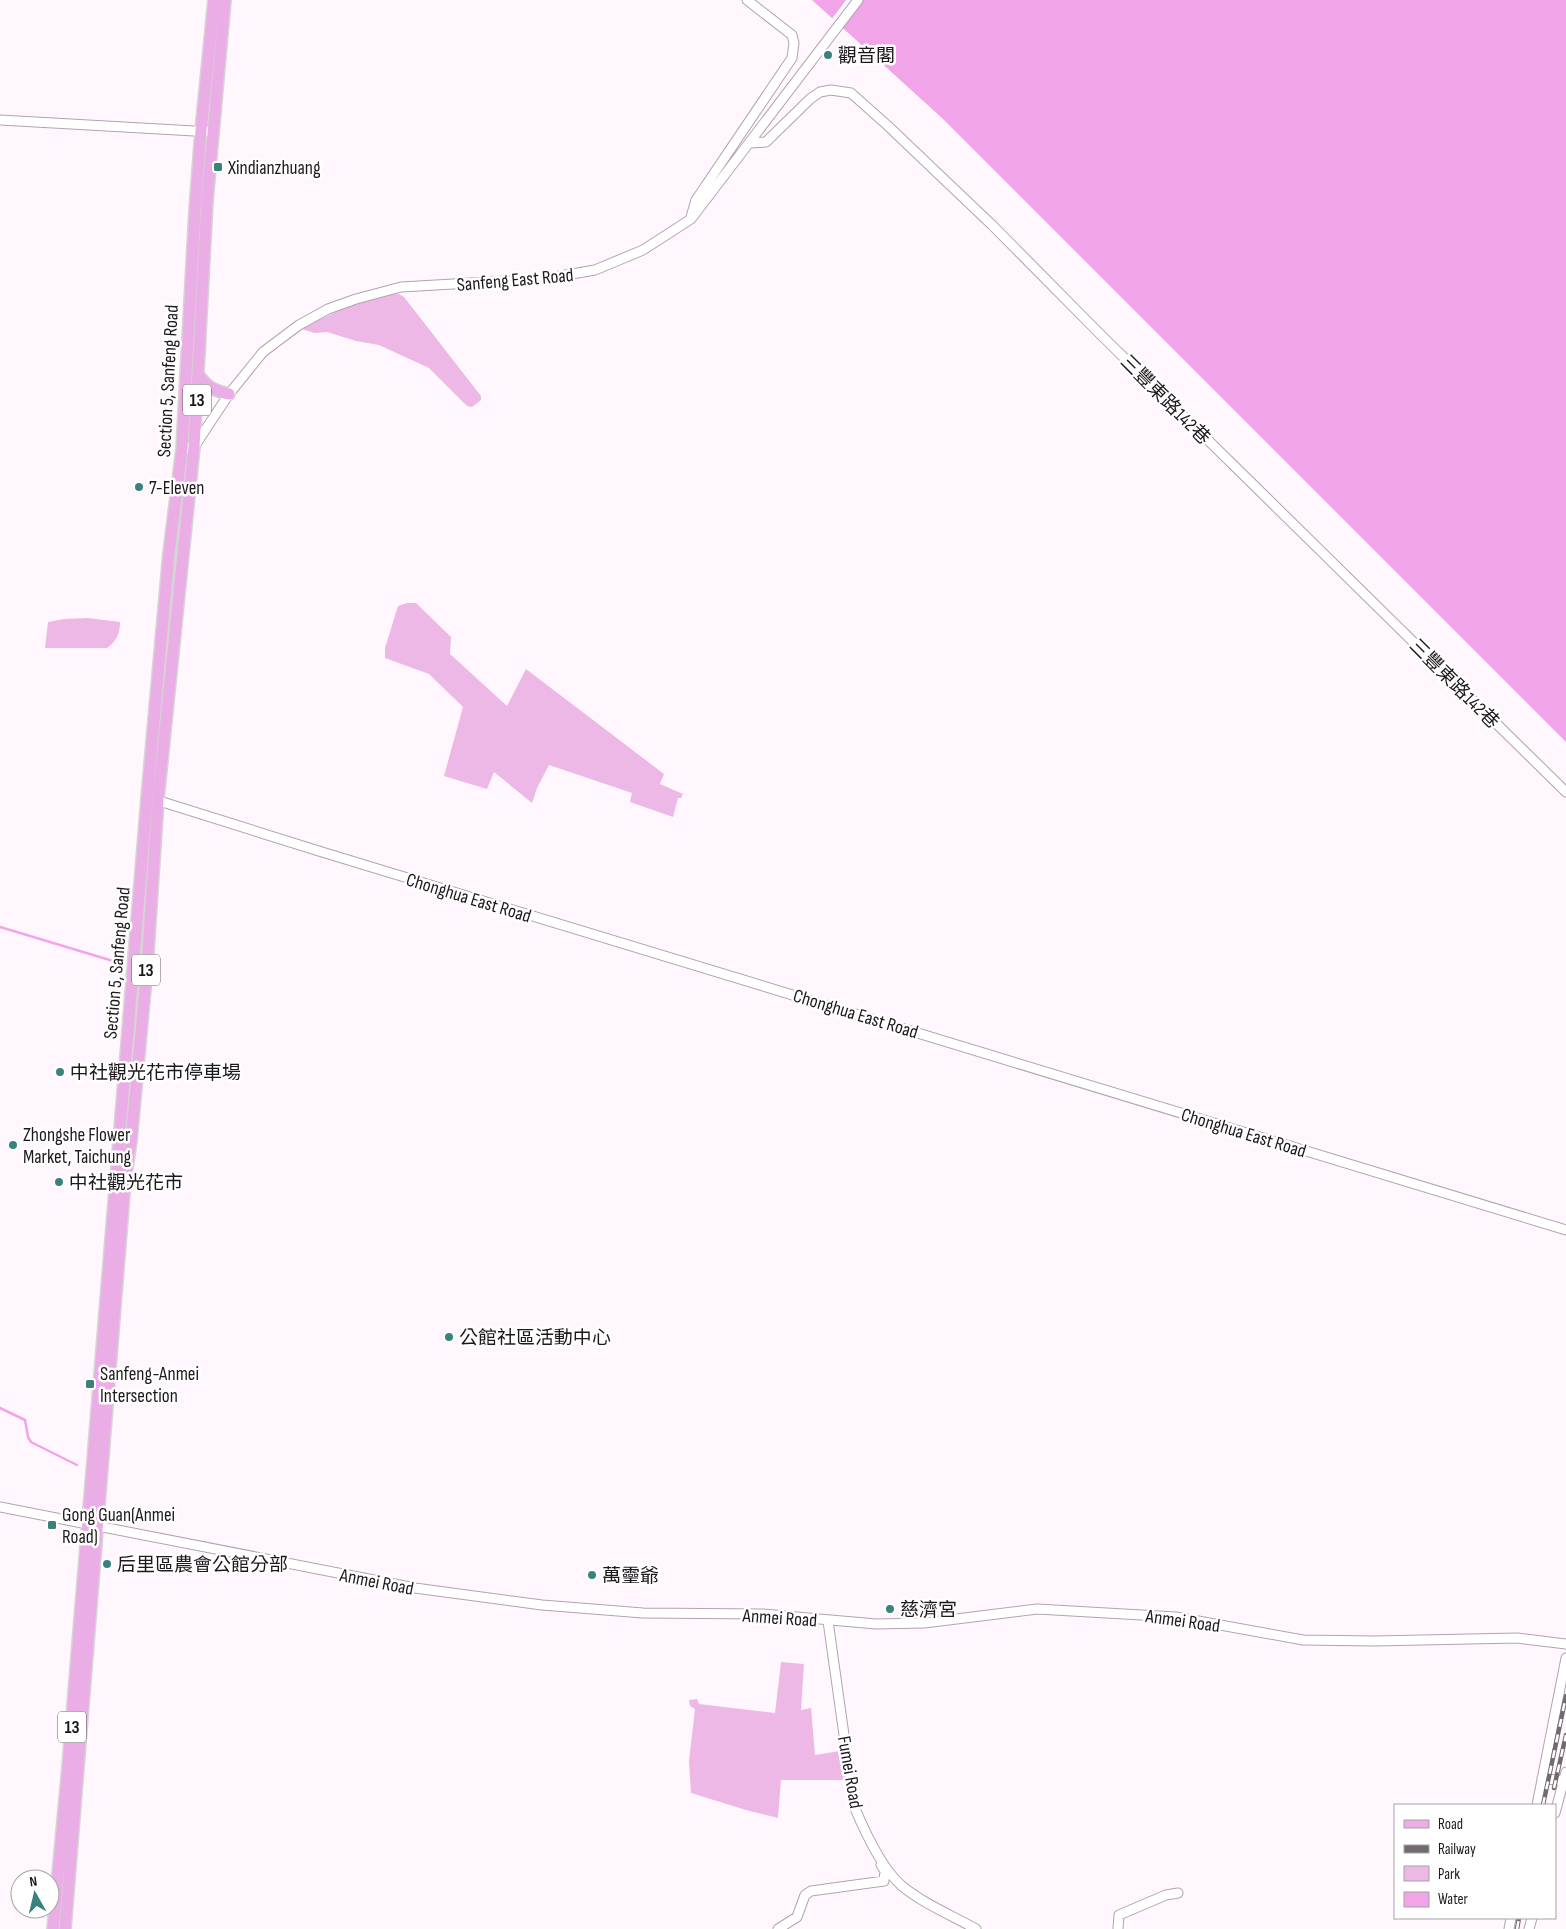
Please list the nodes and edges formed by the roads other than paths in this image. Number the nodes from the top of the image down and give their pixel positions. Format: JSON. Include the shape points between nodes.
{"nodes":[{"id":1,"x":214,"y":0,"type":"edge"},
{"id":2,"x":225,"y":0,"type":"edge"},
{"id":3,"x":747,"y":0,"type":"edge"},
{"id":4,"x":858,"y":0,"type":"edge"},
{"id":5,"x":0,"y":120,"type":"edge"},
{"id":6,"x":207,"y":131,"type":"junction"},
{"id":7,"x":750,"y":143,"type":"junction"},
{"id":8,"x":691,"y":219,"type":"junction"},
{"id":9,"x":198,"y":374,"type":"junction"},
{"id":10,"x":229,"y":394,"type":"junction"},
{"id":11,"x":188,"y":448,"type":"junction"},
{"id":12,"x":1566,"y":792,"type":"edge"},
{"id":13,"x":153,"y":799,"type":"junction"},
{"id":14,"x":1566,"y":1230,"type":"edge"},
{"id":15,"x":0,"y":1507,"type":"edge"},
{"id":16,"x":93,"y":1525,"type":"junction"},
{"id":17,"x":828,"y":1621,"type":"junction"},
{"id":18,"x":1566,"y":1644,"type":"edge"},
{"id":19,"x":1566,"y":1658,"type":"edge"},
{"id":20,"x":1565,"y":1776,"type":"edge"},
{"id":21,"x":1542,"y":1778,"type":"junction"},
{"id":22,"x":1537,"y":1804,"type":"edge"},
{"id":23,"x":1556,"y":1809,"type":"edge"},
{"id":24,"x":882,"y":1860,"type":"junction"},
{"id":25,"x":1178,"y":1893,"type":"dead end"},
{"id":26,"x":53,"y":1929,"type":"edge"},
{"id":27,"x":65,"y":1929,"type":"edge"},
{"id":28,"x":778,"y":1929,"type":"edge"},
{"id":29,"x":976,"y":1929,"type":"edge"},
{"id":30,"x":1118,"y":1929,"type":"edge"}],
"edges":[{"from":1,"to":6,"type":"main road","name":"Section 5, Sanfeng Road","number":"13"},
{"from":2,"to":6,"type":"main road","name":"Section 5, Sanfeng Road","number":"13"},
{"from":3,"to":8,"type":"street","via":[[792,35],[792,58],[696,200]]},
{"from":4,"to":7,"type":"street","name":"Sanfeng East Road"},
{"from":5,"to":6,"type":"street"},
{"from":6,"to":9,"type":"main road","name":"Section 5, Sanfeng Road","number":"13","via":[[207,201]]},
{"from":6,"to":11,"type":"main road","name":"Section 5, Sanfeng Road","number":"13","via":[[192,258]]},
{"from":7,"to":8,"type":"street","name":"Sanfeng East Road"},
{"from":7,"to":12,"type":"street","name":"三豐東路142巷","via":[[766,142],[820,92],[851,93],[1030,262]]},
{"from":8,"to":10,"type":"street","name":"Sanfeng East Road","via":[[643,250],[594,270],[543,279],[401,287],[356,299],[299,325],[263,352]]},
{"from":9,"to":10,"type":"main road","via":[[207,386]]},
{"from":9,"to":11,"type":"main road","name":"Section 5, Sanfeng Road","number":"13"},
{"from":10,"to":11,"type":"street","name":"Sanfeng East Road"},
{"from":11,"to":13,"type":"main road","name":"Section 5, Sanfeng Road","number":"13","via":[[169,553]]},
{"from":13,"to":14,"type":"street","name":"Chonghua East Road"},
{"from":13,"to":16,"type":"main road","name":"Section 5, Sanfeng Road","number":"13"},
{"from":15,"to":16,"type":"street","name":"Anmei Road"},
{"from":16,"to":17,"type":"street","name":"Anmei Road","via":[[452,1594],[593,1609],[764,1614]]},
{"from":16,"to":26,"type":"main road","name":"Section 5, Sanfeng Road","number":"13"},
{"from":16,"to":27,"type":"main road","name":"Section 5, Sanfeng Road","number":"13"},
{"from":17,"to":18,"type":"street","name":"Anmei Road","via":[[924,1623],[1037,1609],[1176,1617],[1303,1640],[1517,1638]]},
{"from":17,"to":24,"type":"street","name":"Fumei Road","via":[[854,1806]]},
{"from":19,"to":21,"type":"street"},
{"from":20,"to":21,"type":"street"},
{"from":20,"to":23,"type":"street"},
{"from":21,"to":22,"type":"street"},
{"from":24,"to":28,"type":"street","via":[[884,1881],[811,1891],[805,1895],[797,1917]]},
{"from":24,"to":29,"type":"street","name":"Fumei Road","via":[[900,1884],[923,1901]]},
{"from":25,"to":30,"type":"street","via":[[1119,1915]]}]}
